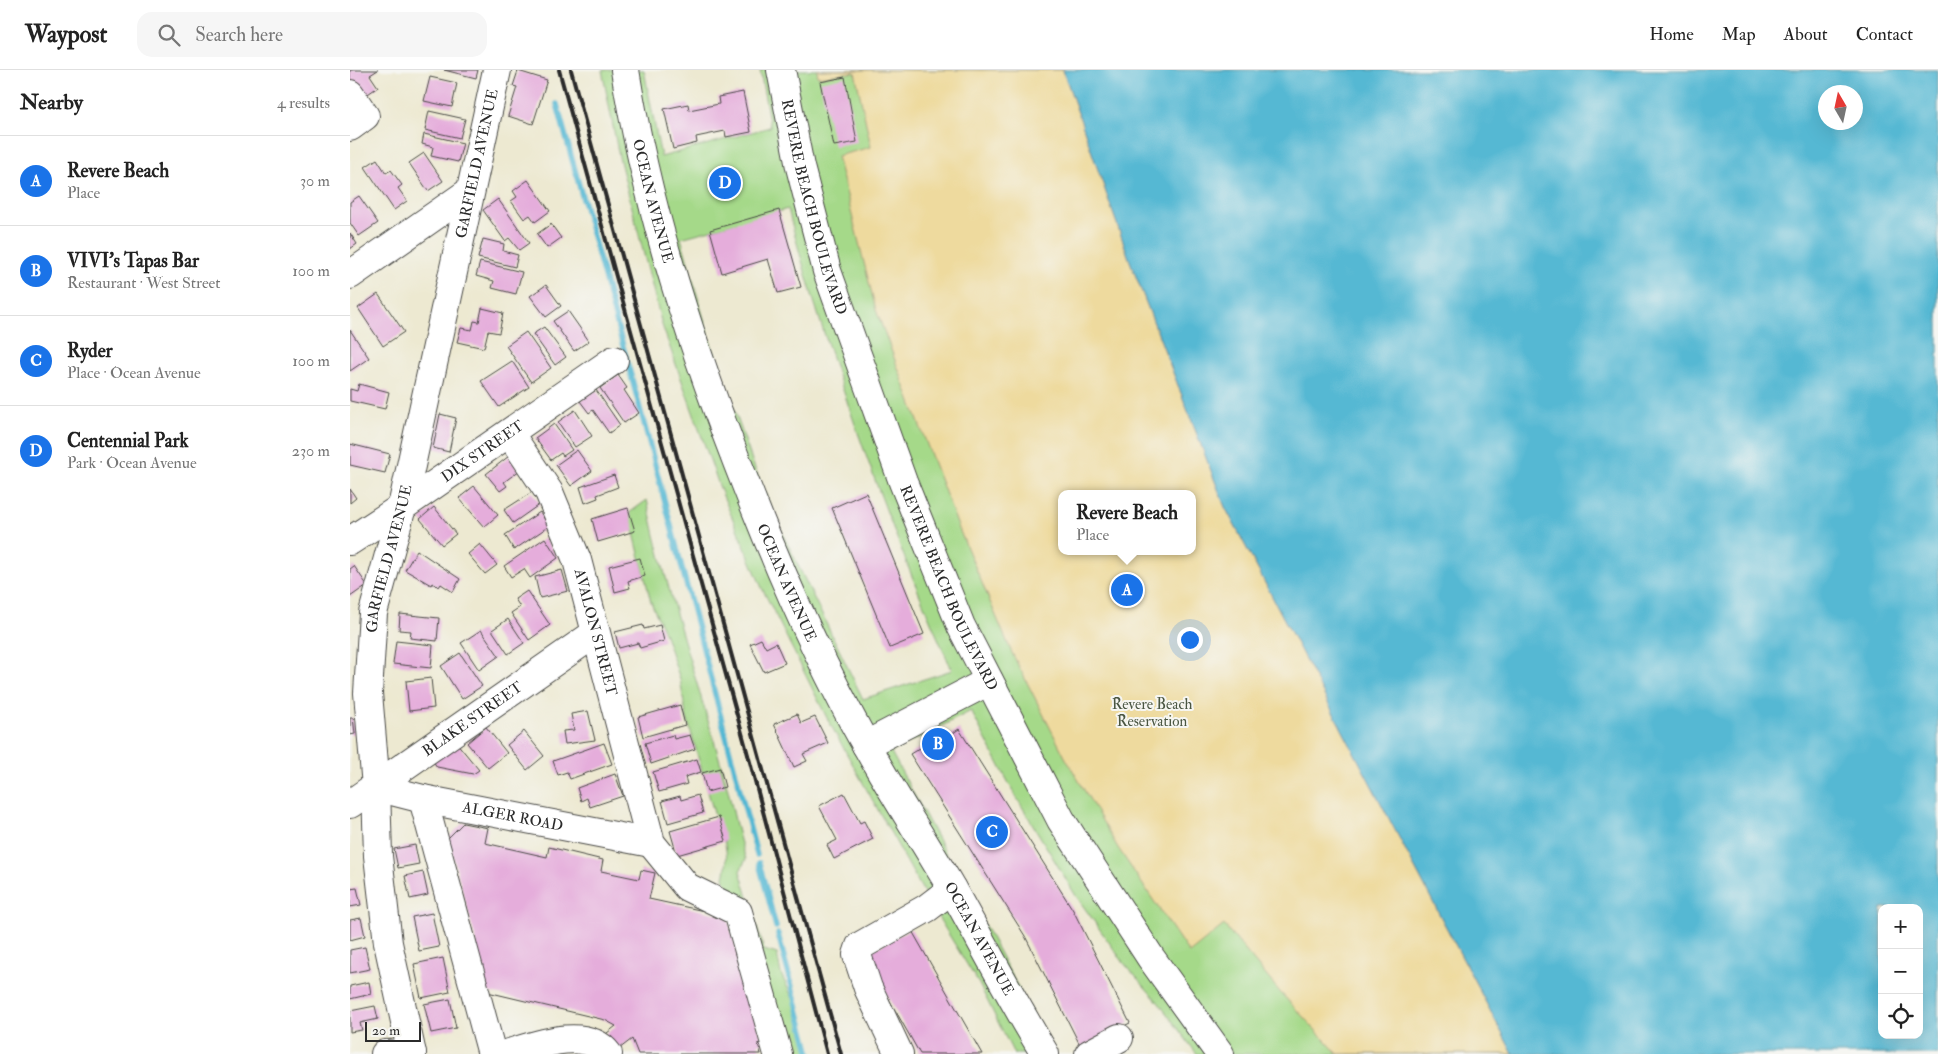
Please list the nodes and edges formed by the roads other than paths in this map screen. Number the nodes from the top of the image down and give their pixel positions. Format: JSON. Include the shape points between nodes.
{"nodes":[{"id":1,"x":497,"y":70,"type":"edge"},
{"id":2,"x":625,"y":70,"type":"edge"},
{"id":3,"x":781,"y":72,"type":"edge"},
{"id":4,"x":350,"y":94,"type":"edge"},
{"id":5,"x":350,"y":126,"type":"edge"},
{"id":6,"x":469,"y":192,"type":"junction"},
{"id":7,"x":350,"y":275,"type":"edge"},
{"id":8,"x":614,"y":360,"type":"dead end"},
{"id":9,"x":510,"y":434,"type":"junction"},
{"id":10,"x":402,"y":507,"type":"junction"},
{"id":11,"x":350,"y":540,"type":"edge"},
{"id":12,"x":594,"y":634,"type":"junction"},
{"id":13,"x":989,"y":681,"type":"junction"},
{"id":14,"x":866,"y":745,"type":"junction"},
{"id":15,"x":376,"y":787,"type":"junction"},
{"id":16,"x":423,"y":799,"type":"junction"},
{"id":17,"x":350,"y":804,"type":"edge"},
{"id":18,"x":651,"y":844,"type":"junction"},
{"id":19,"x":952,"y":890,"type":"junction"},
{"id":20,"x":1119,"y":1038,"type":"dead end"},
{"id":21,"x":385,"y":1054,"type":"edge"},
{"id":22,"x":412,"y":1054,"type":"edge"},
{"id":23,"x":492,"y":1054,"type":"edge"},
{"id":24,"x":506,"y":1054,"type":"edge"},
{"id":25,"x":608,"y":1054,"type":"edge"},
{"id":26,"x":778,"y":1054,"type":"edge"},
{"id":27,"x":899,"y":1054,"type":"edge"},
{"id":28,"x":1045,"y":1054,"type":"edge"},
{"id":29,"x":1089,"y":1054,"type":"edge"},
{"id":30,"x":1220,"y":1054,"type":"edge"}],
"edges":[{"from":1,"to":6,"type":"street","name":"GARFIELD AVENUE"},
{"from":2,"to":14,"type":"street","name":"OCEAN AVENUE","via":[[662,238],[719,417],[810,636]]},
{"from":3,"to":13,"type":"street","name":"REVERE BEACH BOULEVARD","via":[[805,186],[836,299],[903,482],[961,626]]},
{"from":4,"to":5,"type":"street","via":[[365,116]]},
{"from":6,"to":7,"type":"street"},
{"from":6,"to":10,"type":"street","name":"GARFIELD AVENUE"},
{"from":8,"to":9,"type":"street","name":"DIX STREET"},
{"from":9,"to":10,"type":"street","name":"DIX STREET"},
{"from":9,"to":12,"type":"street","name":"AVALON STREET","via":[[549,492],[576,560]]},
{"from":10,"to":11,"type":"street","name":"DIX STREET"},
{"from":10,"to":15,"type":"street","name":"GARFIELD AVENUE","via":[[373,613],[368,693]]},
{"from":12,"to":15,"type":"street","name":"BLAKE STREET"},
{"from":12,"to":18,"type":"street","name":"AVALON STREET"},
{"from":13,"to":14,"type":"street"},
{"from":13,"to":30,"type":"street","name":"REVERE BEACH BOULEVARD","via":[[1061,820],[1151,958]]},
{"from":14,"to":19,"type":"street","name":"OCEAN AVENUE"},
{"from":15,"to":16,"type":"street","name":"ALGER ROAD"},
{"from":15,"to":17,"type":"street","name":"BLAKE STREET"},
{"from":15,"to":22,"type":"street","name":"GARFIELD AVENUE","via":[[378,856],[388,942]]},
{"from":16,"to":18,"type":"street","name":"ALGER ROAD"},
{"from":16,"to":23,"type":"street"},
{"from":18,"to":26,"type":"street","via":[[688,887],[738,912]]},
{"from":19,"to":27,"type":"street","via":[[860,946],[857,955],[868,988]]},
{"from":19,"to":28,"type":"street","name":"OCEAN AVENUE"},
{"from":20,"to":29,"type":"street"},
{"from":21,"to":22,"type":"street"},
{"from":24,"to":25,"type":"street","via":[[541,1044],[582,1038],[604,1048]]}]}
